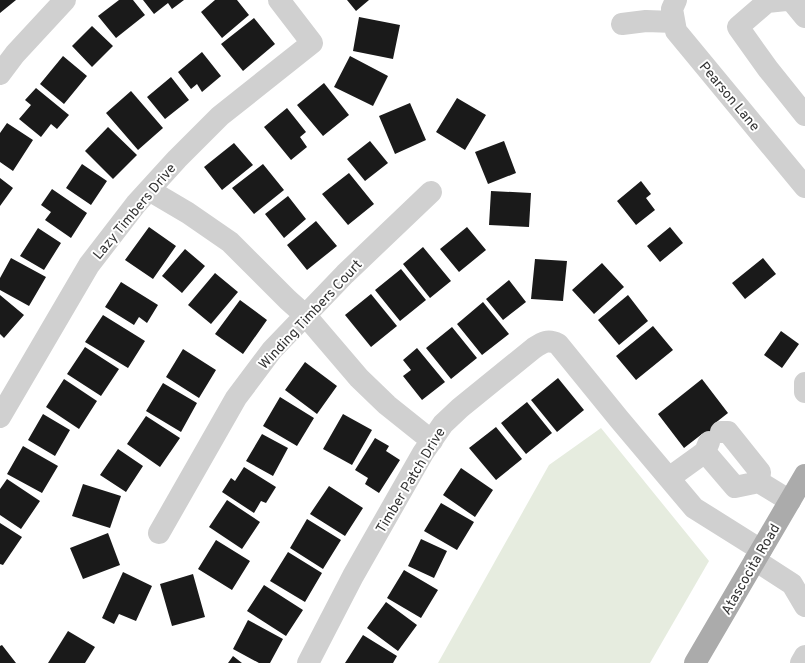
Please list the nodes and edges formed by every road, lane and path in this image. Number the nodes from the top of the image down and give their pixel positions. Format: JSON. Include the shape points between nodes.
{"nodes":[{"id":1,"x":65,"y":0,"type":"edge"},
{"id":2,"x":279,"y":0,"type":"edge"},
{"id":3,"x":676,"y":0,"type":"edge"},
{"id":4,"x":786,"y":0,"type":"edge"},
{"id":5,"x":791,"y":0,"type":"edge"},
{"id":6,"x":805,"y":17,"type":"edge"},
{"id":7,"x":674,"y":22,"type":"junction"},
{"id":8,"x":622,"y":24,"type":"dead end"},
{"id":9,"x":0,"y":74,"type":"edge"},
{"id":10,"x":805,"y":115,"type":"edge"},
{"id":11,"x":805,"y":187,"type":"edge"},
{"id":12,"x":149,"y":190,"type":"junction"},
{"id":13,"x":431,"y":192,"type":"dead end"},
{"id":14,"x":306,"y":316,"type":"junction"},
{"id":15,"x":805,"y":383,"type":"edge"},
{"id":16,"x":805,"y":392,"type":"edge"},
{"id":17,"x":0,"y":417,"type":"edge"},
{"id":18,"x":432,"y":441,"type":"junction"},
{"id":19,"x":712,"y":442,"type":"junction"},
{"id":20,"x":805,"y":476,"type":"edge"},
{"id":21,"x":669,"y":478,"type":"junction"},
{"id":22,"x":759,"y":482,"type":"junction"},
{"id":23,"x":790,"y":501,"type":"junction"},
{"id":24,"x":159,"y":533,"type":"dead end"},
{"id":25,"x":758,"y":555,"type":"junction"},
{"id":26,"x":805,"y":606,"type":"edge"},
{"id":27,"x":805,"y":656,"type":"edge"},
{"id":28,"x":308,"y":663,"type":"edge"},
{"id":29,"x":695,"y":663,"type":"edge"},
{"id":30,"x":801,"y":663,"type":"edge"}],
"edges":[{"from":1,"to":9,"type":"street"},
{"from":2,"to":12,"type":"street","name":"Lazy Timbers Drive","via":[[312,42],[220,116]]},
{"from":3,"to":7,"type":"street","name":"Pearson Lane","via":[[672,9]]},
{"from":4,"to":10,"type":"street","via":[[767,2],[738,26]]},
{"from":5,"to":6,"type":"street"},
{"from":7,"to":8,"type":"street","via":[[646,21]]},
{"from":7,"to":11,"type":"street","name":"Pearson Lane","via":[[676,31]]},
{"from":12,"to":14,"type":"street","via":[[230,242]]},
{"from":12,"to":17,"type":"street","name":"Lazy Timbers Drive","via":[[89,265]]},
{"from":13,"to":14,"type":"street","name":"Winding Timbers Court","via":[[345,274]]},
{"from":14,"to":18,"type":"street","via":[[359,378],[387,405]]},
{"from":14,"to":24,"type":"street","name":"Winding Timbers Court","via":[[272,350],[236,398]]},
{"from":15,"to":16,"type":"street"},
{"from":18,"to":21,"type":"street","name":"Timber Patch Drive","via":[[443,424],[460,408],[534,348],[551,341],[558,344]]},
{"from":18,"to":28,"type":"street","name":"Timber Patch Drive","via":[[353,576]]},
{"from":19,"to":21,"type":"street"},
{"from":19,"to":22,"type":"street","via":[[735,487]]},
{"from":19,"to":22,"type":"street","via":[[728,432],[760,472]]},
{"from":20,"to":23,"type":"main road","name":"Atascocita Road"},
{"from":21,"to":25,"type":"street","name":"Timber Patch Drive","via":[[694,508]]},
{"from":22,"to":23,"type":"street"},
{"from":23,"to":25,"type":"main road","name":"Atascocita Road"},
{"from":25,"to":26,"type":"street","name":"Timber Patch Drive","via":[[792,584]]},
{"from":25,"to":29,"type":"main road","name":"Atascocita Road"},
{"from":27,"to":30,"type":"street"}]}
